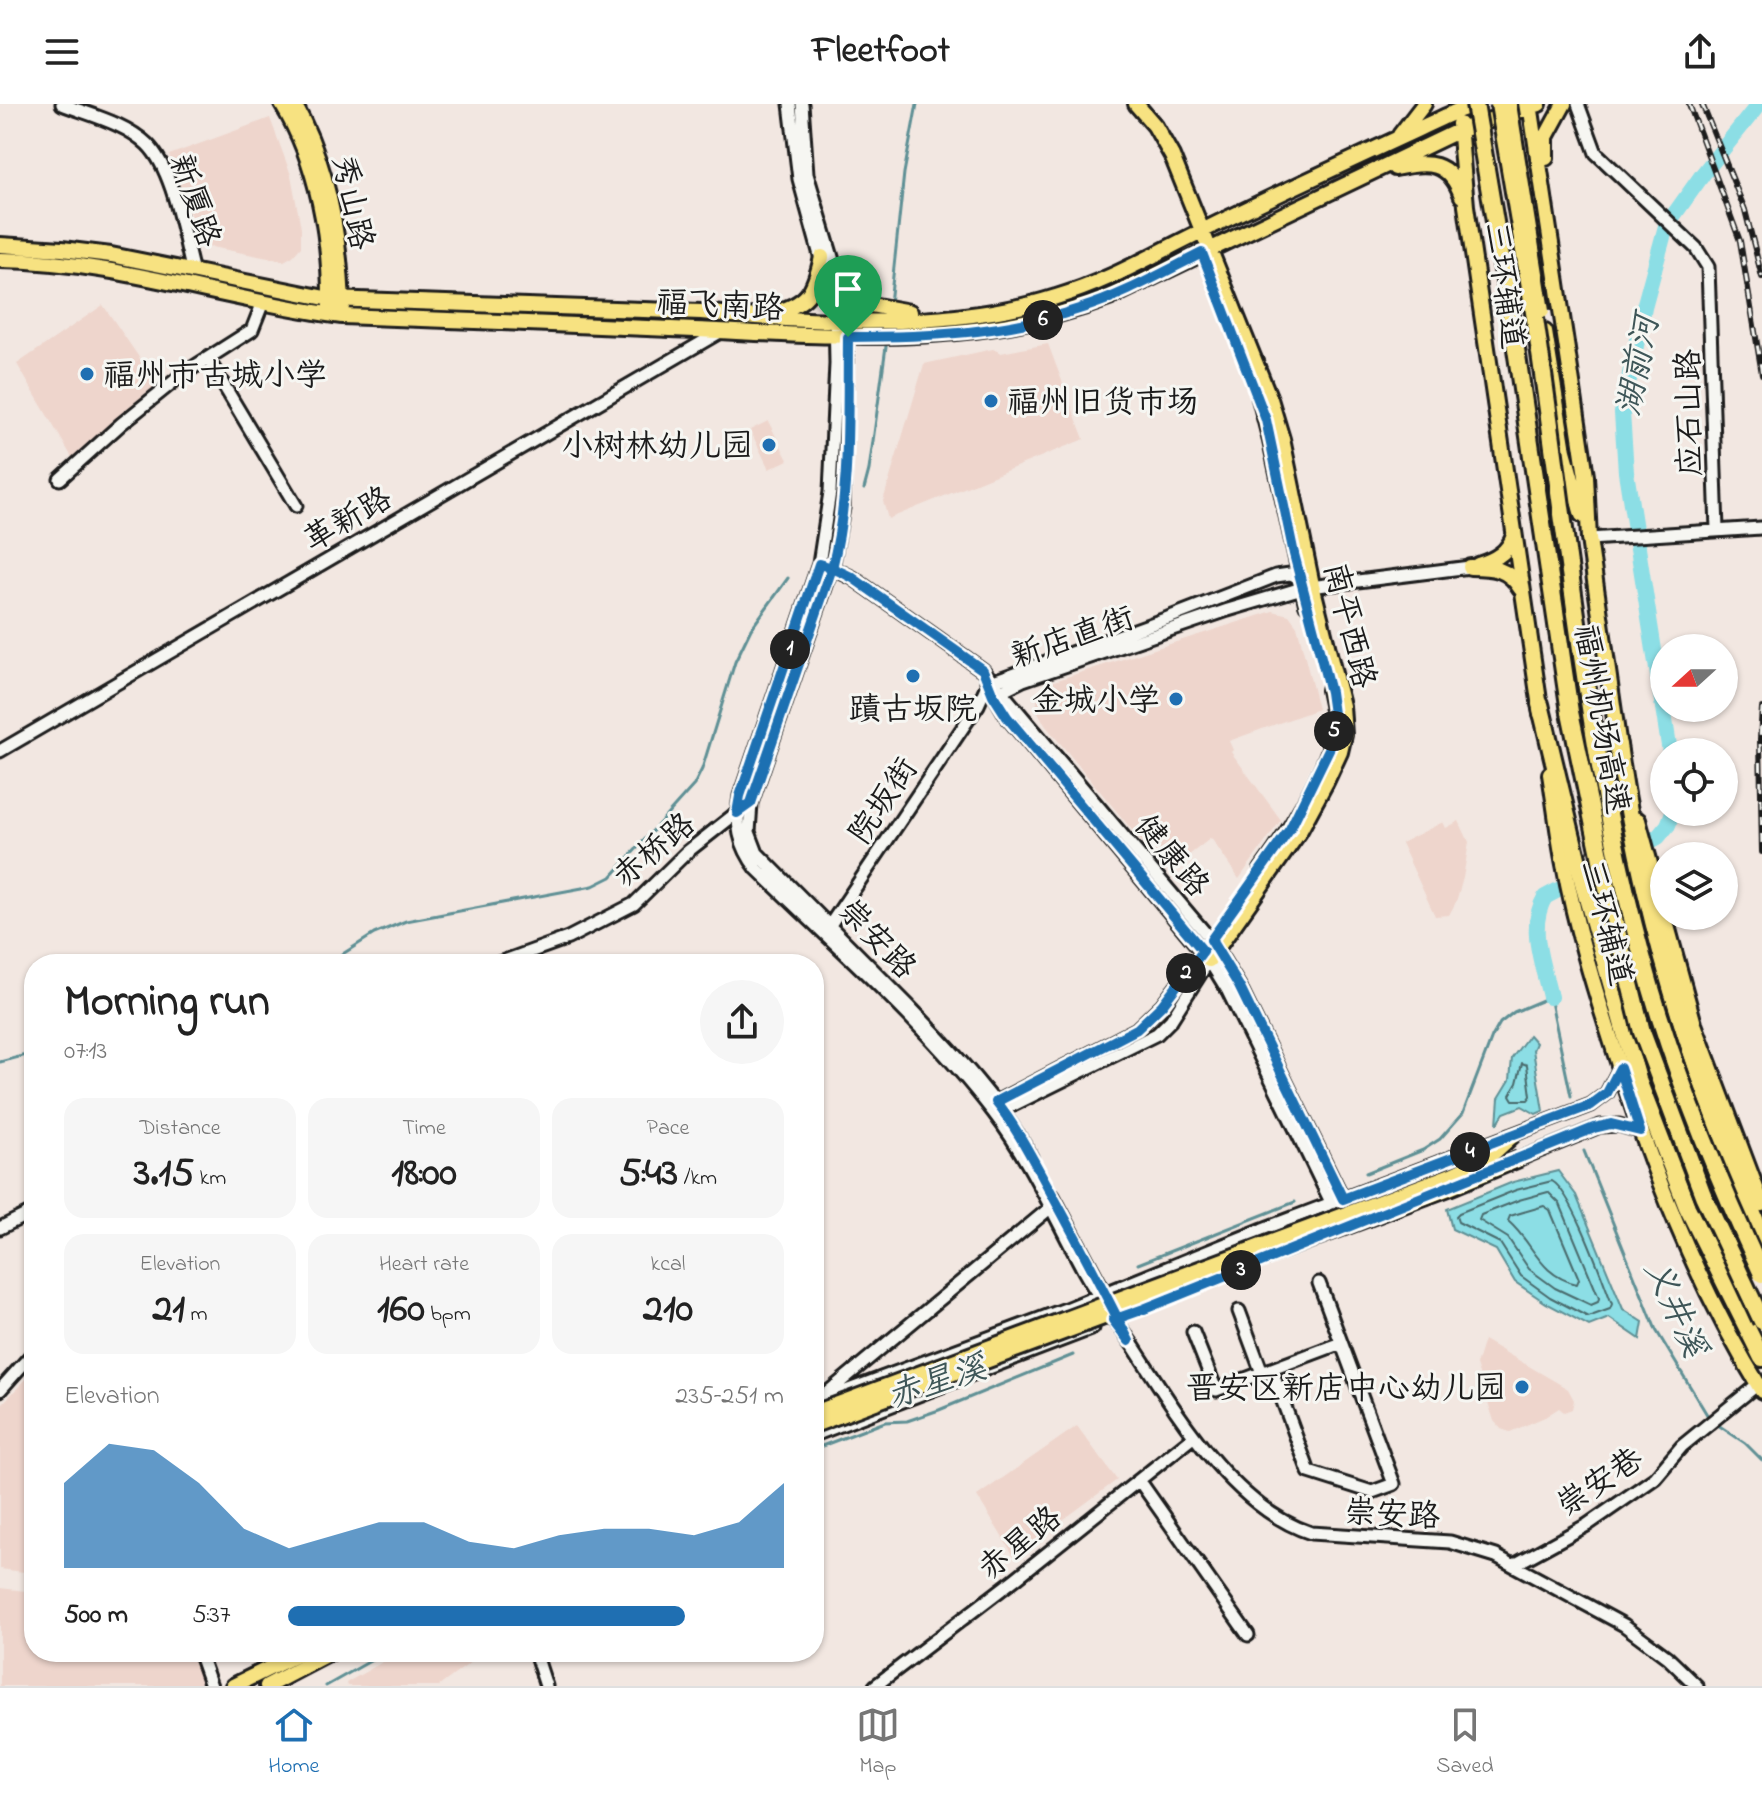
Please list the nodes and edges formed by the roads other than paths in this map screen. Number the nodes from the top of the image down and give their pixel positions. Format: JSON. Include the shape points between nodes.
{"nodes":[{"id":1,"x":62,"y":104,"type":"edge"},
{"id":2,"x":282,"y":104,"type":"edge"},
{"id":3,"x":294,"y":104,"type":"edge"},
{"id":4,"x":790,"y":104,"type":"edge"},
{"id":5,"x":802,"y":104,"type":"edge"},
{"id":6,"x":1125,"y":104,"type":"edge"},
{"id":7,"x":1136,"y":104,"type":"edge"},
{"id":8,"x":1424,"y":104,"type":"edge"},
{"id":9,"x":1476,"y":104,"type":"edge"},
{"id":10,"x":1499,"y":104,"type":"edge"},
{"id":11,"x":1509,"y":104,"type":"edge"},
{"id":12,"x":1564,"y":104,"type":"edge"},
{"id":13,"x":1578,"y":104,"type":"edge"},
{"id":14,"x":1533,"y":105,"type":"edge"},
{"id":15,"x":1456,"y":107,"type":"edge"},
{"id":16,"x":1460,"y":130,"type":"junction"},
{"id":17,"x":1397,"y":139,"type":"junction"},
{"id":18,"x":1353,"y":182,"type":"junction"},
{"id":19,"x":1466,"y":206,"type":"junction"},
{"id":20,"x":1199,"y":232,"type":"junction"},
{"id":21,"x":0,"y":245,"type":"edge"},
{"id":22,"x":1206,"y":250,"type":"junction"},
{"id":23,"x":822,"y":257,"type":"junction"},
{"id":24,"x":0,"y":260,"type":"edge"},
{"id":25,"x":1554,"y":266,"type":"junction"},
{"id":26,"x":193,"y":272,"type":"junction"},
{"id":27,"x":838,"y":277,"type":"junction"},
{"id":28,"x":263,"y":302,"type":"junction"},
{"id":29,"x":336,"y":307,"type":"junction"},
{"id":30,"x":871,"y":312,"type":"junction"},
{"id":31,"x":757,"y":318,"type":"junction"},
{"id":32,"x":841,"y":319,"type":"junction"},
{"id":33,"x":720,"y":332,"type":"junction"},
{"id":34,"x":842,"y":337,"type":"junction"},
{"id":35,"x":208,"y":359,"type":"junction"},
{"id":36,"x":60,"y":479,"type":"dead end"},
{"id":37,"x":296,"y":506,"type":"dead end"},
{"id":38,"x":1761,"y":528,"type":"edge"},
{"id":39,"x":1717,"y":530,"type":"junction"},
{"id":40,"x":1514,"y":535,"type":"junction"},
{"id":41,"x":1589,"y":539,"type":"junction"},
{"id":42,"x":819,"y":564,"type":"junction"},
{"id":43,"x":1470,"y":567,"type":"junction"},
{"id":44,"x":832,"y":568,"type":"junction"},
{"id":45,"x":1305,"y":584,"type":"junction"},
{"id":46,"x":1523,"y":591,"type":"junction"},
{"id":47,"x":993,"y":687,"type":"junction"},
{"id":48,"x":1540,"y":704,"type":"junction"},
{"id":49,"x":978,"y":705,"type":"joint"},
{"id":50,"x":1618,"y":745,"type":"joint"},
{"id":51,"x":0,"y":751,"type":"edge"},
{"id":52,"x":751,"y":803,"type":"junction"},
{"id":53,"x":737,"y":813,"type":"junction"},
{"id":54,"x":1643,"y":859,"type":"junction"},
{"id":55,"x":830,"y":925,"type":"junction"},
{"id":56,"x":1210,"y":950,"type":"junction"},
{"id":57,"x":524,"y":954,"type":"edge"},
{"id":58,"x":1620,"y":1068,"type":"junction"},
{"id":59,"x":996,"y":1108,"type":"junction"},
{"id":60,"x":1640,"y":1131,"type":"junction"},
{"id":61,"x":1513,"y":1135,"type":"junction"},
{"id":62,"x":1519,"y":1159,"type":"junction"},
{"id":63,"x":1338,"y":1201,"type":"junction"},
{"id":64,"x":1762,"y":1204,"type":"edge"},
{"id":65,"x":1050,"y":1208,"type":"junction"},
{"id":66,"x":24,"y":1216,"type":"edge"},
{"id":67,"x":1350,"y":1226,"type":"junction"},
{"id":68,"x":0,"y":1228,"type":"edge"},
{"id":69,"x":1762,"y":1237,"type":"edge"},
{"id":70,"x":1762,"y":1274,"type":"edge"},
{"id":71,"x":1319,"y":1283,"type":"dead end"},
{"id":72,"x":1102,"y":1294,"type":"junction"},
{"id":73,"x":1239,"y":1311,"type":"dead end"},
{"id":74,"x":1116,"y":1319,"type":"junction"},
{"id":75,"x":1762,"y":1321,"type":"edge"},
{"id":76,"x":1193,"y":1332,"type":"dead end"},
{"id":77,"x":1341,"y":1343,"type":"junction"},
{"id":78,"x":1762,"y":1358,"type":"edge"},
{"id":79,"x":24,"y":1363,"type":"edge"},
{"id":80,"x":1267,"y":1371,"type":"junction"},
{"id":81,"x":1760,"y":1388,"type":"edge"},
{"id":82,"x":0,"y":1390,"type":"edge"},
{"id":83,"x":824,"y":1398,"type":"edge"},
{"id":84,"x":824,"y":1402,"type":"edge"},
{"id":85,"x":824,"y":1403,"type":"edge"},
{"id":86,"x":824,"y":1421,"type":"edge"},
{"id":87,"x":824,"y":1431,"type":"edge"},
{"id":88,"x":1193,"y":1437,"type":"junction"},
{"id":89,"x":1139,"y":1480,"type":"junction"},
{"id":90,"x":1514,"y":1565,"type":"junction"},
{"id":91,"x":1248,"y":1635,"type":"dead end"},
{"id":92,"x":203,"y":1662,"type":"edge"},
{"id":93,"x":282,"y":1662,"type":"edge"},
{"id":94,"x":313,"y":1662,"type":"edge"},
{"id":95,"x":538,"y":1662,"type":"edge"},
{"id":96,"x":211,"y":1686,"type":"edge"},
{"id":97,"x":233,"y":1686,"type":"edge"},
{"id":98,"x":267,"y":1686,"type":"edge"},
{"id":99,"x":546,"y":1686,"type":"edge"},
{"id":100,"x":875,"y":1686,"type":"edge"},
{"id":101,"x":1697,"y":1686,"type":"edge"}],
"edges":[{"from":1,"to":26,"type":"street","name":"新厦路","via":[[123,128],[152,150],[168,183]]},
{"from":2,"to":29,"type":"main road","name":"秀山路","via":[[313,174]]},
{"from":3,"to":29,"type":"main road","name":"秀山路","via":[[315,147],[329,200],[337,242]]},
{"from":4,"to":23,"type":"street","via":[[799,179]]},
{"from":5,"to":27,"type":"street","via":[[807,174]]},
{"from":6,"to":20,"type":"main road","via":[[1159,148]]},
{"from":7,"to":20,"type":"main road","via":[[1167,146]]},
{"from":8,"to":17,"type":"main road"},
{"from":9,"to":15,"type":"main road","name":"福飞南路"},
{"from":9,"to":75,"type":"highway","name":"福州机场高速","bridge":true,"via":[[1570,712],[1611,907],[1642,1032],[1703,1195]]},
{"from":10,"to":70,"type":"highway","name":"福州机场高速","bridge":true,"via":[[1535,318],[1571,588],[1618,859],[1659,1015],[1718,1180]]},
{"from":11,"to":41,"type":"main road","bridge":true,"via":[[1564,451]]},
{"from":12,"to":25,"type":"main road","via":[[1545,143],[1555,223]]},
{"from":13,"to":39,"type":"street","name":"应石山路","via":[[1596,153],[1700,252],[1709,272]]},
{"from":14,"to":16,"type":"main road","name":"福飞南路"},
{"from":14,"to":25,"type":"main road","name":"三环辅道"},
{"from":15,"to":16,"type":"main road","name":"三环辅道"},
{"from":15,"to":17,"type":"main road","name":"福飞南路"},
{"from":16,"to":18,"type":"main road","name":"福飞南路"},
{"from":16,"to":19,"type":"main road","name":"三环辅道"},
{"from":17,"to":20,"type":"main road","name":"福飞南路"},
{"from":18,"to":19,"type":"main road","via":[[1417,163],[1434,164],[1449,172]]},
{"from":18,"to":22,"type":"main road","name":"福飞南路"},
{"from":19,"to":40,"type":"main road","name":"三环辅道"},
{"from":20,"to":22,"type":"main road","name":"南平西路"},
{"from":20,"to":30,"type":"main road","name":"福飞南路","via":[[1055,298],[943,317]]},
{"from":21,"to":26,"type":"main road","name":"福飞南路","via":[[78,250]]},
{"from":22,"to":34,"type":"main road","name":"福飞南路","via":[[1121,293],[1057,316],[984,331]]},
{"from":22,"to":45,"type":"main road","name":"南平西路","via":[[1277,422]]},
{"from":23,"to":31,"type":"main road","via":[[808,296],[788,309]]},
{"from":23,"to":32,"type":"street"},
{"from":24,"to":28,"type":"main road","name":"福飞南路","via":[[114,271]]},
{"from":25,"to":41,"type":"main road","name":"三环辅道","via":[[1586,476]]},
{"from":26,"to":29,"type":"main road","name":"福飞南路"},
{"from":27,"to":30,"type":"main road"},
{"from":27,"to":32,"type":"street"},
{"from":28,"to":29,"type":"main road","name":"福飞南路"},
{"from":28,"to":35,"type":"street","via":[[252,330]]},
{"from":29,"to":31,"type":"main road","name":"福飞南路","via":[[701,312]]},
{"from":29,"to":33,"type":"main road","name":"福飞南路"},
{"from":30,"to":32,"type":"main road","name":"福飞南路"},
{"from":31,"to":32,"type":"main road","name":"福飞南路"},
{"from":32,"to":34,"type":"street"},
{"from":33,"to":34,"type":"main road","name":"福飞南路"},
{"from":33,"to":51,"type":"street","name":"革新路"},
{"from":34,"to":42,"type":"street","name":"崇安路"},
{"from":34,"to":44,"type":"street","name":"崇安路","via":[[844,495]]},
{"from":35,"to":36,"type":"street","via":[[121,424]]},
{"from":35,"to":37,"type":"street"},
{"from":38,"to":39,"type":"street"},
{"from":39,"to":41,"type":"street"},
{"from":40,"to":43,"type":"main road","via":[[1503,553]]},
{"from":40,"to":46,"type":"main road","name":"三环辅道"},
{"from":41,"to":50,"type":"main road","name":"三环辅道"},
{"from":42,"to":44,"type":"street","name":"健康路"},
{"from":42,"to":53,"type":"street","name":"崇安路"},
{"from":43,"to":45,"type":"street","name":"新店直街"},
{"from":43,"to":46,"type":"main road","via":[[1506,572]]},
{"from":44,"to":47,"type":"street","name":"健康路","via":[[983,670]]},
{"from":44,"to":52,"type":"street","name":"崇安路"},
{"from":45,"to":47,"type":"street","name":"新店直街"},
{"from":45,"to":47,"type":"street","name":"新店直街","via":[[1290,574],[1276,576]]},
{"from":45,"to":56,"type":"main road","name":"南平西路","via":[[1342,706],[1342,743],[1299,832]]},
{"from":46,"to":48,"type":"main road","name":"三环辅道"},
{"from":47,"to":49,"type":"street","name":"新店直街"},
{"from":47,"to":56,"type":"street","name":"健康路"},
{"from":48,"to":58,"type":"main road","name":"三环辅道","via":[[1564,865]]},
{"from":48,"to":78,"type":"highway","via":[[1639,1083],[1687,1207]]},
{"from":49,"to":55,"type":"street","name":"院坂街"},
{"from":50,"to":54,"type":"highway"},
{"from":52,"to":53,"type":"street","name":"赤桥路"},
{"from":52,"to":55,"type":"street","name":"崇安路","via":[[749,832],[757,853]]},
{"from":53,"to":57,"type":"street","name":"赤桥路","via":[[634,904]]},
{"from":53,"to":59,"type":"street","name":"崇安路","via":[[740,840],[757,869]]},
{"from":54,"to":64,"type":"main road","name":"三环辅道","via":[[1694,1024]]},
{"from":54,"to":69,"type":"highway","via":[[1652,919],[1696,1065]]},
{"from":55,"to":59,"type":"street","name":"崇安路","via":[[952,1050]]},
{"from":56,"to":59,"type":"street","name":"南平西路","via":[[1137,1029]]},
{"from":56,"to":59,"type":"street","name":"南平西路","via":[[1171,1020],[1157,1034]]},
{"from":56,"to":63,"type":"street","name":"健康路"},
{"from":58,"to":60,"type":"main road","name":"三环辅道"},
{"from":58,"to":61,"type":"street","via":[[1597,1103]]},
{"from":59,"to":65,"type":"street","name":"崇安路"},
{"from":59,"to":72,"type":"street","name":"崇安路"},
{"from":60,"to":62,"type":"street","via":[[1611,1124]]},
{"from":60,"to":81,"type":"main road","name":"三环辅道","via":[[1684,1242]]},
{"from":61,"to":63,"type":"street"},
{"from":61,"to":85,"type":"main road","bridge":true,"via":[[1488,1158],[1451,1175]]},
{"from":62,"to":67,"type":"street"},
{"from":62,"to":86,"type":"main road","bridge":true},
{"from":63,"to":67,"type":"street","name":"健康路"},
{"from":63,"to":72,"type":"street"},
{"from":65,"to":72,"type":"street","name":"崇安路"},
{"from":65,"to":83,"type":"street"},
{"from":66,"to":68,"type":"street"},
{"from":67,"to":74,"type":"street"},
{"from":71,"to":77,"type":"street"},
{"from":72,"to":74,"type":"street","name":"崇安路"},
{"from":72,"to":84,"type":"street"},
{"from":73,"to":80,"type":"street"},
{"from":74,"to":87,"type":"street"},
{"from":74,"to":88,"type":"street","name":"崇安路"},
{"from":76,"to":80,"type":"street","via":[[1216,1390]]},
{"from":77,"to":80,"type":"street"},
{"from":77,"to":80,"type":"street","via":[[1394,1484],[1372,1492],[1309,1472]]},
{"from":79,"to":82,"type":"street"},
{"from":81,"to":90,"type":"street","name":"崇安巷","via":[[1678,1449],[1655,1478],[1587,1525]]},
{"from":88,"to":89,"type":"street","name":"赤星路"},
{"from":88,"to":90,"type":"street","name":"崇安路","via":[[1256,1501],[1305,1531],[1450,1542]]},
{"from":89,"to":91,"type":"street"},
{"from":89,"to":100,"type":"street","name":"赤星路"},
{"from":90,"to":101,"type":"street","name":"崇安路","via":[[1624,1625]]},
{"from":92,"to":96,"type":"street"},
{"from":93,"to":97,"type":"main road"},
{"from":94,"to":98,"type":"main road"},
{"from":95,"to":99,"type":"street"}]}
